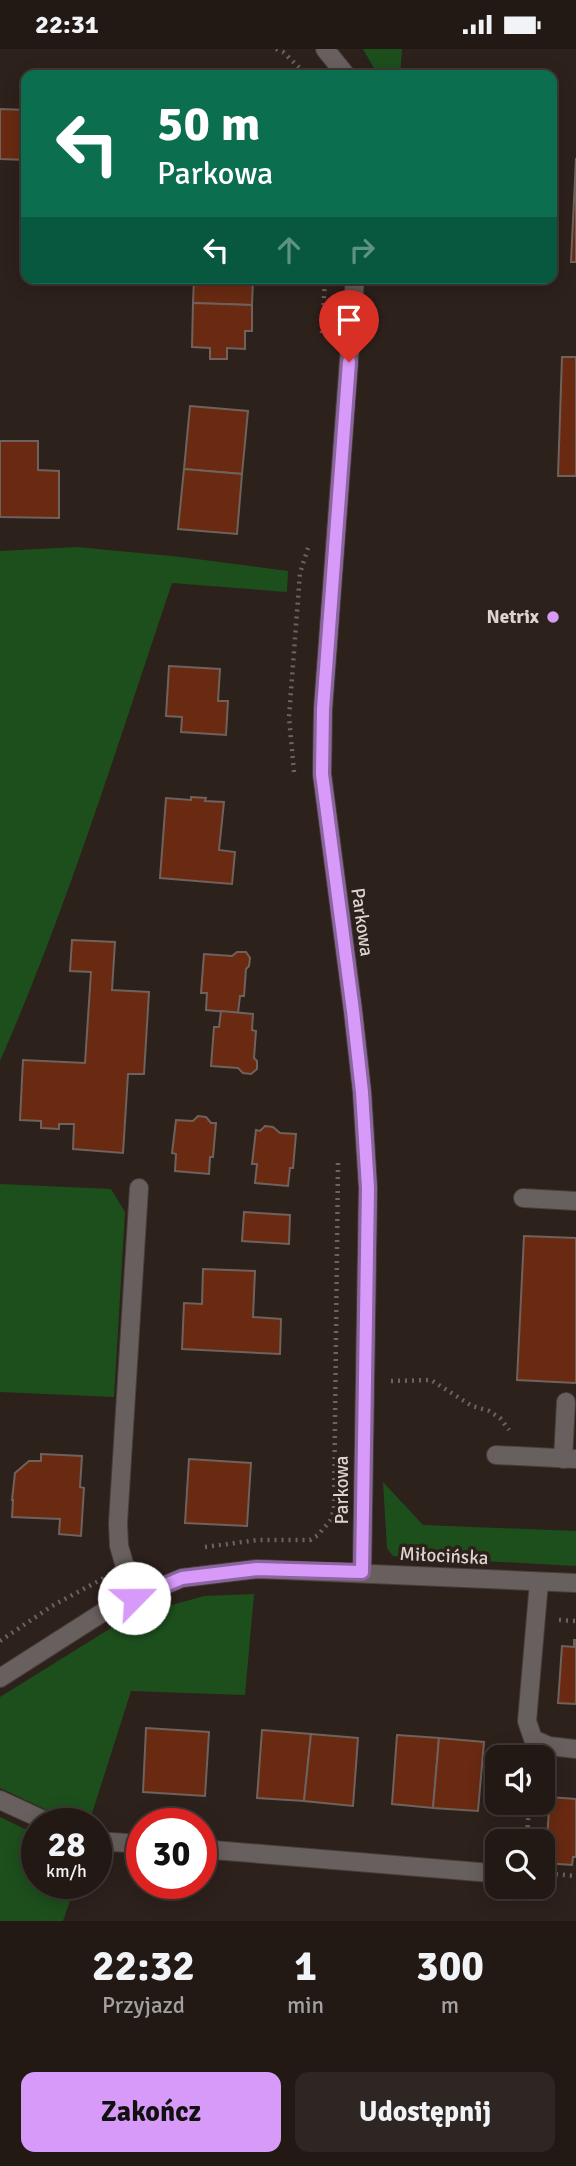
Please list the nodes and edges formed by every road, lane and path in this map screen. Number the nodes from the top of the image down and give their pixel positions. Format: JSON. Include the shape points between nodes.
{"nodes":[{"id":1,"x":276,"y":49,"type":"edge"},
{"id":2,"x":325,"y":49,"type":"edge"},
{"id":3,"x":302,"y":70,"type":"edge"},
{"id":4,"x":342,"y":70,"type":"edge"},
{"id":5,"x":325,"y":284,"type":"edge"},
{"id":6,"x":355,"y":284,"type":"edge"},
{"id":7,"x":322,"y":344,"type":"dead end"},
{"id":8,"x":310,"y":540,"type":"dead end"},
{"id":9,"x":295,"y":779,"type":"dead end"},
{"id":10,"x":338,"y":1153,"type":"dead end"},
{"id":11,"x":139,"y":1188,"type":"dead end"},
{"id":12,"x":523,"y":1198,"type":"dead end"},
{"id":13,"x":576,"y":1201,"type":"edge"},
{"id":14,"x":364,"y":1390,"type":"junction"},
{"id":15,"x":566,"y":1402,"type":"dead end"},
{"id":16,"x":496,"y":1455,"type":"dead end"},
{"id":17,"x":529,"y":1457,"type":"junction"},
{"id":18,"x":570,"y":1459,"type":"edge"},
{"id":19,"x":193,"y":1548,"type":"dead end"},
{"id":20,"x":362,"y":1572,"type":"junction"},
{"id":21,"x":110,"y":1574,"type":"dead end"},
{"id":22,"x":539,"y":1582,"type":"junction"},
{"id":23,"x":576,"y":1583,"type":"edge"},
{"id":24,"x":134,"y":1598,"type":"junction"},
{"id":25,"x":562,"y":1620,"type":"dead end"},
{"id":26,"x":576,"y":1621,"type":"edge"},
{"id":27,"x":0,"y":1641,"type":"edge"},
{"id":28,"x":0,"y":1678,"type":"edge"},
{"id":29,"x":576,"y":1749,"type":"edge"},
{"id":30,"x":0,"y":1800,"type":"edge"},
{"id":31,"x":21,"y":1810,"type":"edge"},
{"id":32,"x":217,"y":1850,"type":"edge"},
{"id":33,"x":485,"y":1873,"type":"edge"},
{"id":34,"x":555,"y":1874,"type":"edge"},
{"id":35,"x":576,"y":1875,"type":"edge"}],
"edges":[{"from":1,"to":3,"type":"path"},
{"from":2,"to":4,"type":"street"},
{"from":5,"to":7,"type":"path"},
{"from":6,"to":14,"type":"street","name":"Parkowa","via":[[322,774],[362,1092],[368,1188]]},
{"from":8,"to":9,"type":"path","via":[[300,573],[289,717]]},
{"from":10,"to":19,"type":"path","via":[[334,1510],[330,1521],[310,1540],[257,1540]]},
{"from":11,"to":24,"type":"street","via":[[118,1523],[119,1546]]},
{"from":12,"to":13,"type":"street"},
{"from":14,"to":17,"type":"path","via":[[394,1380],[431,1380],[500,1418]]},
{"from":14,"to":20,"type":"street","name":"Parkowa"},
{"from":15,"to":18,"type":"street"},
{"from":16,"to":17,"type":"street"},
{"from":17,"to":18,"type":"street"},
{"from":20,"to":22,"type":"street","name":"Miłocińska"},
{"from":20,"to":24,"type":"street","name":"Miłocińska","via":[[257,1569],[182,1578]]},
{"from":21,"to":27,"type":"path"},
{"from":22,"to":23,"type":"street","name":"Miłocińska"},
{"from":22,"to":29,"type":"street","via":[[527,1721],[533,1739]]},
{"from":24,"to":28,"type":"street","name":"Miłocińska","via":[[108,1609]]},
{"from":25,"to":26,"type":"path"},
{"from":30,"to":31,"type":"street"},
{"from":32,"to":33,"type":"street"},
{"from":34,"to":35,"type":"path"}]}
